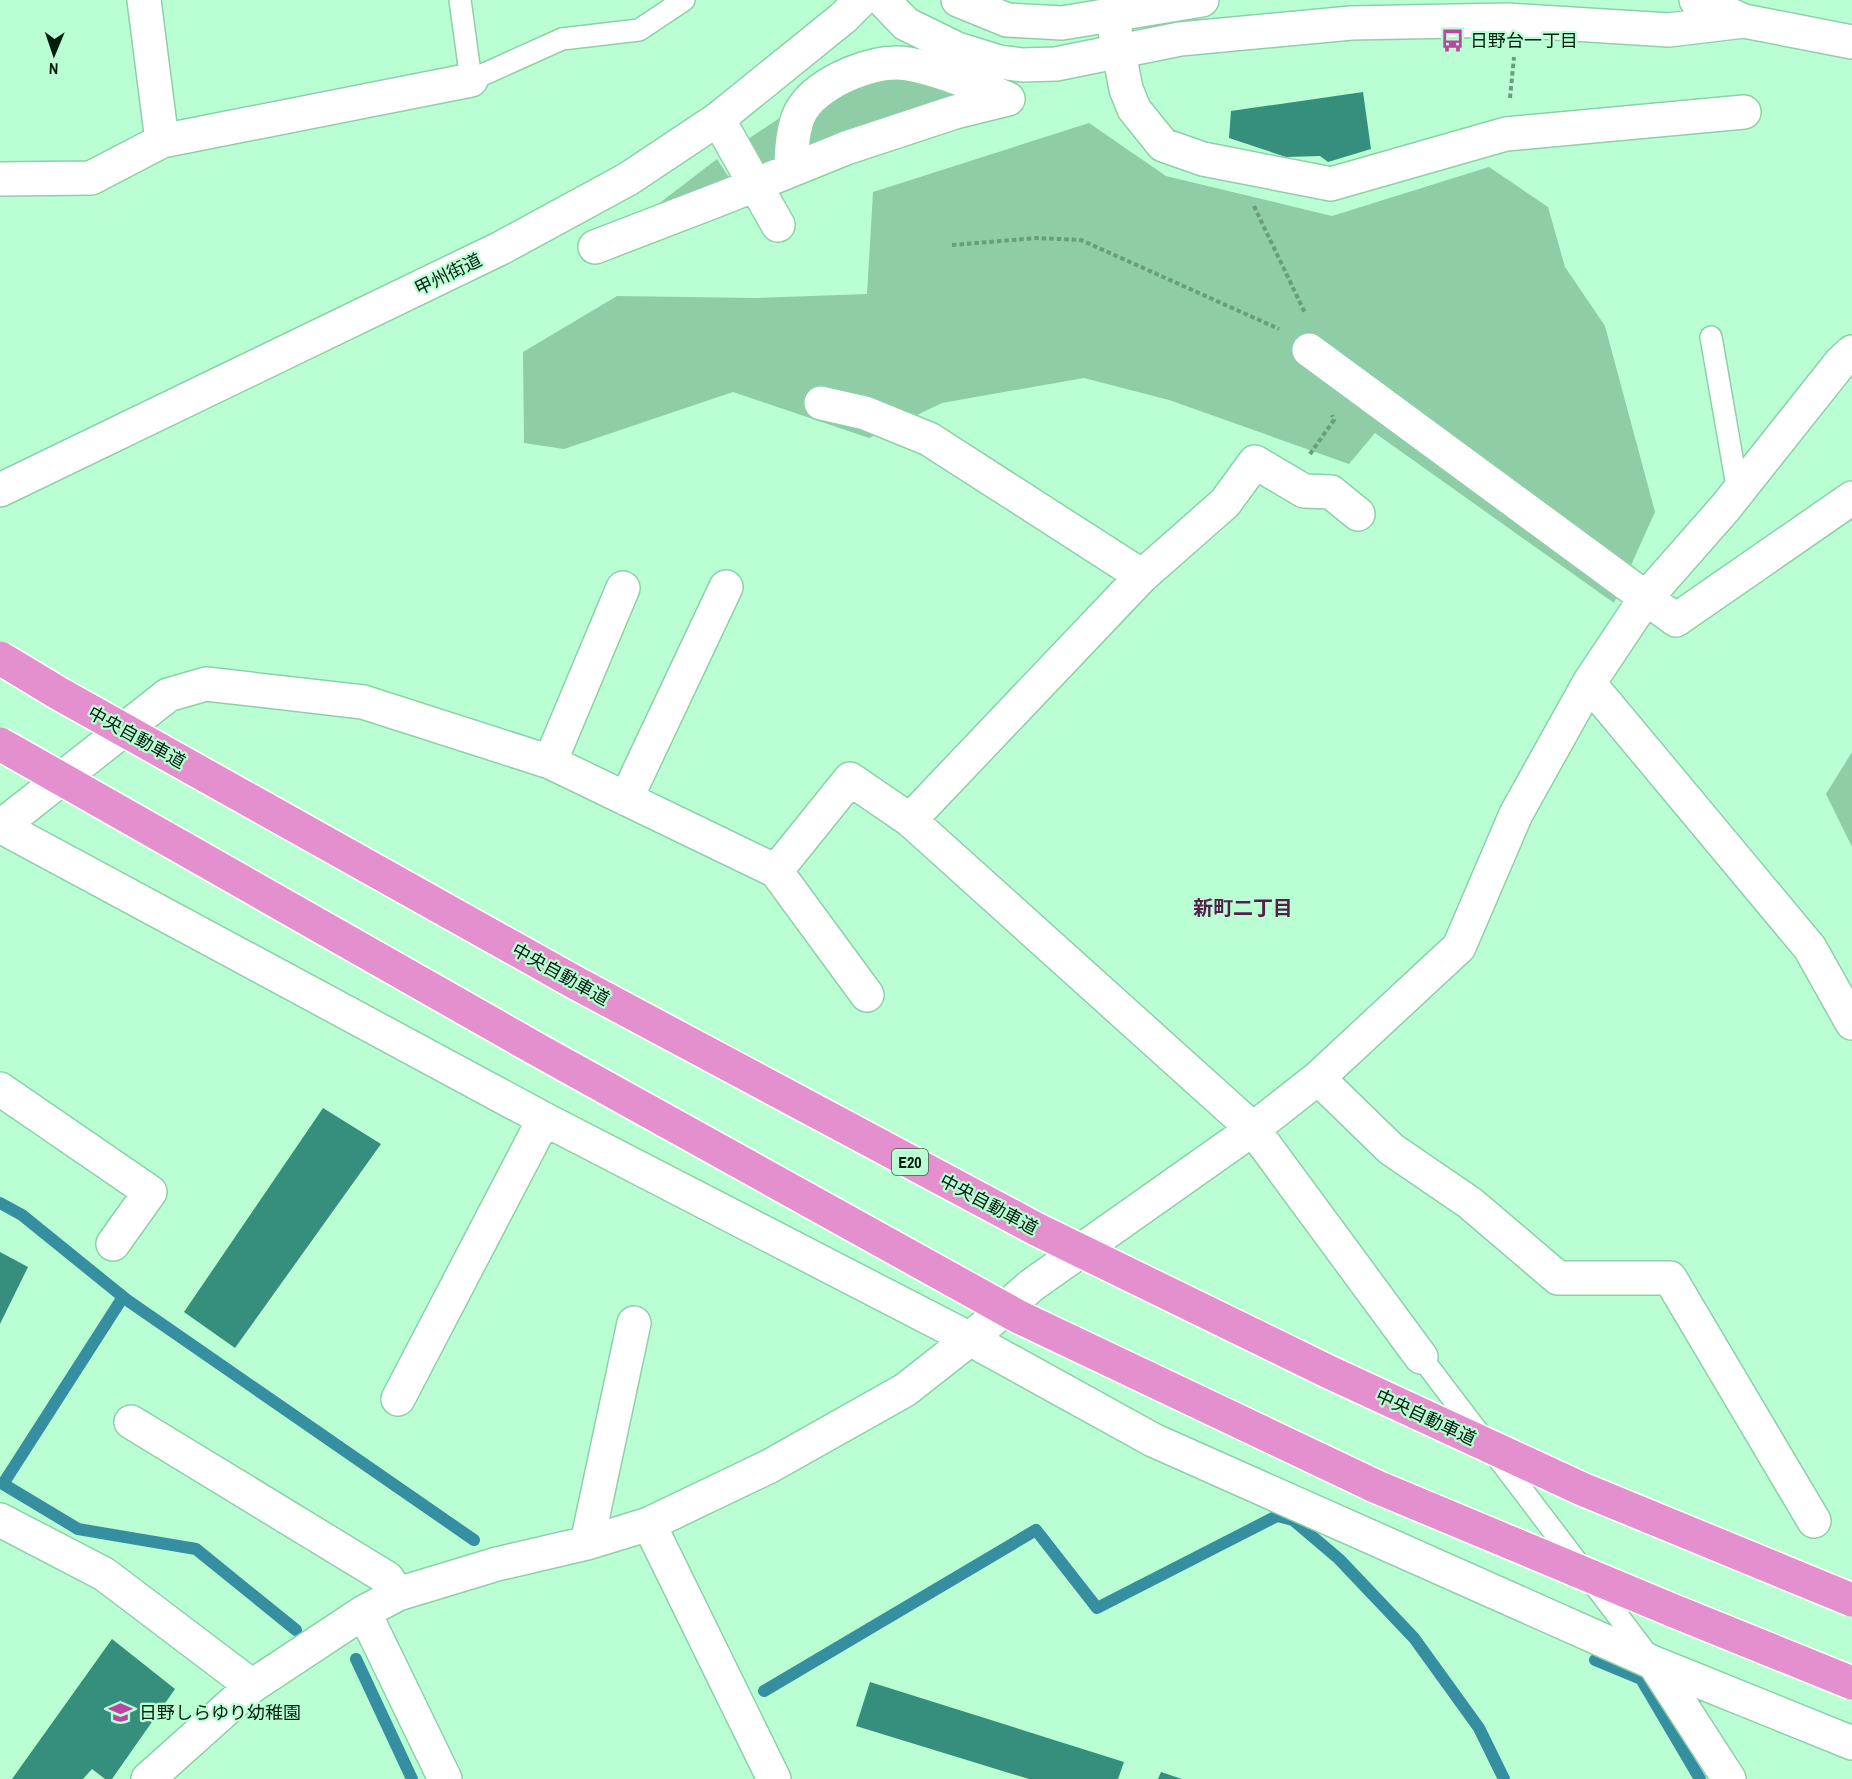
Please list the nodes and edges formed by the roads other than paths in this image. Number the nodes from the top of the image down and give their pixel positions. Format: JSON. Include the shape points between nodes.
{"nodes":[{"id":1,"x":144,"y":0,"type":"edge"},
{"id":2,"x":460,"y":0,"type":"edge"},
{"id":3,"x":684,"y":0,"type":"edge"},
{"id":4,"x":861,"y":0,"type":"edge"},
{"id":5,"x":883,"y":0,"type":"edge"},
{"id":6,"x":958,"y":0,"type":"edge"},
{"id":7,"x":1029,"y":0,"type":"edge"},
{"id":8,"x":1202,"y":0,"type":"edge"},
{"id":9,"x":1696,"y":0,"type":"edge"},
{"id":10,"x":1112,"y":15,"type":"junction"},
{"id":11,"x":1744,"y":21,"type":"junction"},
{"id":12,"x":1852,"y":42,"type":"edge"},
{"id":13,"x":1119,"y":50,"type":"junction"},
{"id":14,"x":471,"y":80,"type":"junction"},
{"id":15,"x":1744,"y":112,"type":"dead end"},
{"id":16,"x":718,"y":119,"type":"junction"},
{"id":17,"x":162,"y":141,"type":"junction"},
{"id":18,"x":790,"y":170,"type":"junction"},
{"id":19,"x":0,"y":179,"type":"edge"},
{"id":20,"x":755,"y":185,"type":"junction"},
{"id":21,"x":778,"y":225,"type":"dead end"},
{"id":22,"x":595,"y":246,"type":"dead end"},
{"id":23,"x":1711,"y":337,"type":"dead end"},
{"id":24,"x":1309,"y":350,"type":"road end"},
{"id":25,"x":1852,"y":352,"type":"edge"},
{"id":26,"x":821,"y":403,"type":"dead end"},
{"id":27,"x":0,"y":490,"type":"edge"},
{"id":28,"x":1738,"y":492,"type":"junction"},
{"id":29,"x":1852,"y":498,"type":"edge"},
{"id":30,"x":1358,"y":514,"type":"dead end"},
{"id":31,"x":1143,"y":576,"type":"junction"},
{"id":32,"x":726,"y":587,"type":"dead end"},
{"id":33,"x":623,"y":588,"type":"dead end"},
{"id":34,"x":1645,"y":599,"type":"junction"},
{"id":35,"x":0,"y":658,"type":"edge"},
{"id":36,"x":1589,"y":683,"type":"junction"},
{"id":37,"x":0,"y":744,"type":"edge"},
{"id":38,"x":550,"y":762,"type":"junction"},
{"id":39,"x":626,"y":799,"type":"junction"},
{"id":40,"x":910,"y":820,"type":"junction"},
{"id":41,"x":0,"y":826,"type":"edge"},
{"id":42,"x":776,"y":871,"type":"junction"},
{"id":43,"x":867,"y":995,"type":"dead end"},
{"id":44,"x":1852,"y":1023,"type":"edge"},
{"id":45,"x":1318,"y":1078,"type":"junction"},
{"id":46,"x":0,"y":1089,"type":"edge"},
{"id":47,"x":544,"y":1119,"type":"junction"},
{"id":48,"x":1252,"y":1129,"type":"junction"},
{"id":49,"x":113,"y":1244,"type":"dead end"},
{"id":50,"x":634,"y":1323,"type":"dead end"},
{"id":51,"x":970,"y":1339,"type":"junction"},
{"id":52,"x":1421,"y":1357,"type":"joint"},
{"id":53,"x":398,"y":1399,"type":"dead end"},
{"id":54,"x":130,"y":1422,"type":"dead end"},
{"id":55,"x":0,"y":1520,"type":"edge"},
{"id":56,"x":1814,"y":1521,"type":"dead end"},
{"id":57,"x":649,"y":1524,"type":"junction"},
{"id":58,"x":587,"y":1543,"type":"junction"},
{"id":59,"x":398,"y":1594,"type":"junction"},
{"id":60,"x":1852,"y":1600,"type":"edge"},
{"id":61,"x":364,"y":1612,"type":"junction"},
{"id":62,"x":1654,"y":1663,"type":"junction"},
{"id":63,"x":1852,"y":1683,"type":"edge"},
{"id":64,"x":252,"y":1686,"type":"junction"},
{"id":65,"x":1852,"y":1743,"type":"edge"},
{"id":66,"x":148,"y":1779,"type":"edge"},
{"id":67,"x":444,"y":1779,"type":"edge"},
{"id":68,"x":774,"y":1779,"type":"edge"},
{"id":69,"x":1729,"y":1779,"type":"edge"}],
"edges":[{"from":1,"to":17,"type":"street"},
{"from":2,"to":14,"type":"lane"},
{"from":3,"to":14,"type":"lane","via":[[639,30],[562,39]]},
{"from":4,"to":16,"type":"street","name":"甲州街道"},
{"from":5,"to":13,"type":"street","via":[[906,24],[957,49],[999,62],[1056,64]]},
{"from":6,"to":10,"type":"street","via":[[1007,20],[1062,23]]},
{"from":7,"to":10,"type":"street","via":[[1064,12]]},
{"from":8,"to":10,"type":"street"},
{"from":9,"to":11,"type":"street"},
{"from":10,"to":13,"type":"street"},
{"from":11,"to":12,"type":"street"},
{"from":11,"to":13,"type":"street","via":[[1669,30],[1507,20],[1351,23],[1180,39]]},
{"from":13,"to":15,"type":"street","via":[[1134,109],[1163,145],[1203,159],[1331,184],[1506,134]]},
{"from":14,"to":17,"type":"street"},
{"from":16,"to":20,"type":"street"},
{"from":16,"to":27,"type":"street","name":"甲州街道","via":[[628,179],[501,249]]},
{"from":17,"to":19,"type":"street","via":[[91,178]]},
{"from":18,"to":18,"type":"street","via":[[955,112],[1008,99],[906,63],[875,64],[824,87],[802,109],[792,142]]},
{"from":18,"to":20,"type":"street"},
{"from":20,"to":21,"type":"street"},
{"from":20,"to":22,"type":"street"},
{"from":23,"to":28,"type":"lane"},
{"from":24,"to":34,"type":"street"},
{"from":25,"to":28,"type":"street"},
{"from":26,"to":31,"type":"street","via":[[865,413],[929,439]]},
{"from":28,"to":34,"type":"street"},
{"from":29,"to":34,"type":"street","via":[[1676,620]]},
{"from":30,"to":31,"type":"street","via":[[1331,492],[1304,491],[1255,462],[1224,503]]},
{"from":31,"to":40,"type":"street"},
{"from":32,"to":39,"type":"street"},
{"from":33,"to":38,"type":"street"},
{"from":34,"to":36,"type":"street"},
{"from":35,"to":60,"type":"highway","name":"中央自動車道","number":"E20","bridge":true,"via":[[576,983],[1036,1229],[1329,1372],[1582,1489]]},
{"from":36,"to":44,"type":"street","via":[[1810,948]]},
{"from":36,"to":45,"type":"street","via":[[1516,814],[1459,947]]},
{"from":37,"to":63,"type":"highway","bridge":true,"via":[[538,1050],[1019,1317],[1377,1487]]},
{"from":38,"to":39,"type":"street"},
{"from":38,"to":41,"type":"street","via":[[363,702],[206,684],[168,695]]},
{"from":39,"to":42,"type":"street"},
{"from":40,"to":42,"type":"street","via":[[850,779]]},
{"from":40,"to":48,"type":"street"},
{"from":41,"to":47,"type":"street"},
{"from":42,"to":43,"type":"street"},
{"from":45,"to":48,"type":"street"},
{"from":45,"to":56,"type":"street","via":[[1391,1149],[1470,1203],[1558,1278],[1670,1278]]},
{"from":46,"to":49,"type":"street","via":[[150,1192]]},
{"from":47,"to":51,"type":"street"},
{"from":47,"to":53,"type":"street"},
{"from":48,"to":51,"type":"street","via":[[1032,1285]]},
{"from":48,"to":52,"type":"street"},
{"from":50,"to":58,"type":"street"},
{"from":51,"to":57,"type":"street","via":[[905,1390],[847,1424]]},
{"from":51,"to":62,"type":"street","via":[[1153,1440]]},
{"from":52,"to":62,"type":"lane"},
{"from":54,"to":59,"type":"street","via":[[387,1578]]},
{"from":55,"to":64,"type":"street","via":[[104,1574]]},
{"from":57,"to":58,"type":"street"},
{"from":57,"to":68,"type":"street"},
{"from":58,"to":59,"type":"street","via":[[496,1564]]},
{"from":59,"to":61,"type":"street"},
{"from":61,"to":64,"type":"street"},
{"from":61,"to":67,"type":"street"},
{"from":62,"to":65,"type":"street"},
{"from":62,"to":69,"type":"street"},
{"from":64,"to":66,"type":"street"}]}
